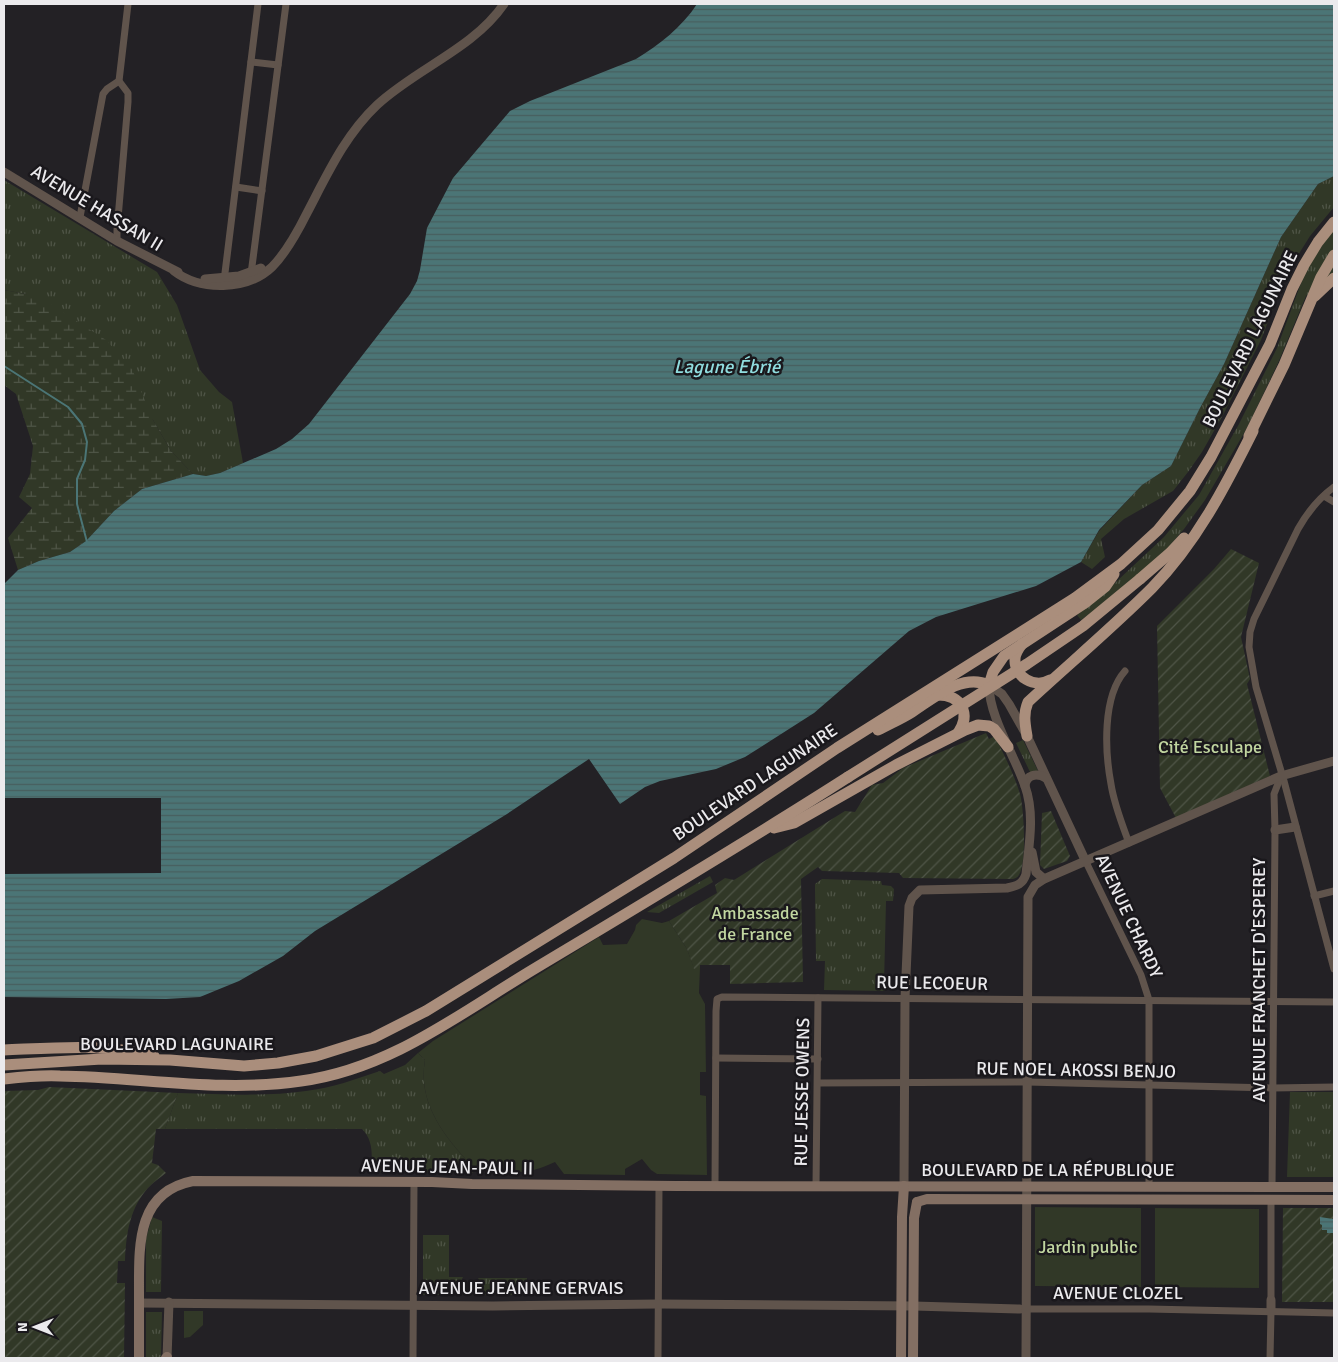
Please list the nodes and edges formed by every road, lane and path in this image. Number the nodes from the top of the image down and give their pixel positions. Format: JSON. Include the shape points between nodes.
{"nodes":[{"id":1,"x":128,"y":4,"type":"edge"},
{"id":2,"x":258,"y":4,"type":"edge"},
{"id":3,"x":286,"y":4,"type":"edge"},
{"id":4,"x":504,"y":4,"type":"edge"},
{"id":5,"x":252,"y":62,"type":"junction"},
{"id":6,"x":278,"y":65,"type":"junction"},
{"id":7,"x":119,"y":81,"type":"junction"},
{"id":8,"x":4,"y":172,"type":"edge"},
{"id":9,"x":236,"y":187,"type":"junction"},
{"id":10,"x":262,"y":191,"type":"junction"},
{"id":11,"x":80,"y":218,"type":"junction"},
{"id":12,"x":1334,"y":222,"type":"edge"},
{"id":13,"x":117,"y":241,"type":"junction"},
{"id":14,"x":1334,"y":255,"type":"edge"},
{"id":15,"x":251,"y":276,"type":"junction"},
{"id":16,"x":1334,"y":278,"type":"edge"},
{"id":17,"x":224,"y":281,"type":"junction"},
{"id":18,"x":1311,"y":299,"type":"junction"},
{"id":19,"x":1253,"y":431,"type":"junction"},
{"id":20,"x":1334,"y":487,"type":"edge"},
{"id":21,"x":1324,"y":496,"type":"junction"},
{"id":22,"x":1334,"y":502,"type":"edge"},
{"id":23,"x":1122,"y":564,"type":"junction"},
{"id":24,"x":1023,"y":642,"type":"junction"},
{"id":25,"x":1125,"y":671,"type":"dead end"},
{"id":26,"x":1060,"y":673,"type":"junction"},
{"id":27,"x":989,"y":685,"type":"junction"},
{"id":28,"x":938,"y":695,"type":"junction"},
{"id":29,"x":958,"y":733,"type":"junction"},
{"id":30,"x":1027,"y":736,"type":"junction"},
{"id":31,"x":1008,"y":747,"type":"junction"},
{"id":32,"x":837,"y":748,"type":"junction"},
{"id":33,"x":1334,"y":761,"type":"edge"},
{"id":34,"x":1282,"y":776,"type":"junction"},
{"id":35,"x":1046,"y":778,"type":"junction"},
{"id":36,"x":1025,"y":786,"type":"junction"},
{"id":37,"x":1295,"y":827,"type":"junction"},
{"id":38,"x":765,"y":830,"type":"junction"},
{"id":39,"x":1275,"y":830,"type":"junction"},
{"id":40,"x":1030,"y":834,"type":"junction"},
{"id":41,"x":1129,"y":843,"type":"junction"},
{"id":42,"x":1086,"y":862,"type":"junction"},
{"id":43,"x":1044,"y":880,"type":"junction"},
{"id":44,"x":1007,"y":888,"type":"junction"},
{"id":45,"x":1334,"y":891,"type":"edge"},
{"id":46,"x":1314,"y":896,"type":"junction"},
{"id":47,"x":1028,"y":897,"type":"junction"},
{"id":48,"x":1334,"y":969,"type":"edge"},
{"id":49,"x":818,"y":998,"type":"junction"},
{"id":50,"x":905,"y":998,"type":"junction"},
{"id":51,"x":1028,"y":1000,"type":"junction"},
{"id":52,"x":1149,"y":1000,"type":"junction"},
{"id":53,"x":1273,"y":1000,"type":"junction"},
{"id":54,"x":1334,"y":1002,"type":"edge"},
{"id":55,"x":4,"y":1050,"type":"edge"},
{"id":56,"x":716,"y":1058,"type":"junction"},
{"id":57,"x":818,"y":1059,"type":"junction"},
{"id":58,"x":170,"y":1060,"type":"junction"},
{"id":59,"x":4,"y":1064,"type":"edge"},
{"id":60,"x":4,"y":1078,"type":"edge"},
{"id":61,"x":1026,"y":1082,"type":"junction"},
{"id":62,"x":818,"y":1083,"type":"junction"},
{"id":63,"x":904,"y":1083,"type":"junction"},
{"id":64,"x":1149,"y":1086,"type":"junction"},
{"id":65,"x":1334,"y":1087,"type":"edge"},
{"id":66,"x":1273,"y":1088,"type":"junction"},
{"id":67,"x":414,"y":1182,"type":"junction"},
{"id":68,"x":659,"y":1186,"type":"junction"},
{"id":69,"x":715,"y":1186,"type":"junction"},
{"id":70,"x":816,"y":1186,"type":"junction"},
{"id":71,"x":904,"y":1186,"type":"junction"},
{"id":72,"x":1026,"y":1186,"type":"junction"},
{"id":73,"x":1149,"y":1187,"type":"junction"},
{"id":74,"x":1272,"y":1187,"type":"junction"},
{"id":75,"x":1334,"y":1187,"type":"edge"},
{"id":76,"x":1026,"y":1199,"type":"junction"},
{"id":77,"x":1271,"y":1199,"type":"junction"},
{"id":78,"x":1334,"y":1200,"type":"edge"},
{"id":79,"x":917,"y":1202,"type":"junction"},
{"id":80,"x":1271,"y":1300,"type":"joint"},
{"id":81,"x":139,"y":1302,"type":"junction"},
{"id":82,"x":169,"y":1302,"type":"junction"},
{"id":83,"x":413,"y":1304,"type":"junction"},
{"id":84,"x":658,"y":1304,"type":"junction"},
{"id":85,"x":914,"y":1306,"type":"junction"},
{"id":86,"x":902,"y":1307,"type":"junction"},
{"id":87,"x":1023,"y":1309,"type":"junction"},
{"id":88,"x":1271,"y":1312,"type":"junction"},
{"id":89,"x":1334,"y":1313,"type":"edge"},
{"id":90,"x":139,"y":1358,"type":"edge"},
{"id":91,"x":167,"y":1358,"type":"edge"},
{"id":92,"x":413,"y":1358,"type":"edge"},
{"id":93,"x":658,"y":1358,"type":"edge"},
{"id":94,"x":902,"y":1358,"type":"edge"},
{"id":95,"x":913,"y":1358,"type":"edge"},
{"id":96,"x":1026,"y":1358,"type":"edge"},
{"id":97,"x":1270,"y":1358,"type":"edge"}],
"edges":[{"from":1,"to":7,"type":"street"},
{"from":2,"to":5,"type":"street"},
{"from":3,"to":6,"type":"street"},
{"from":4,"to":15,"type":"street","name":"AVENUE HASSAN II","via":[[459,47],[397,88],[364,118],[338,154],[300,227],[279,259]]},
{"from":5,"to":6,"type":"street"},
{"from":5,"to":9,"type":"street"},
{"from":6,"to":10,"type":"street"},
{"from":7,"to":11,"type":"street","via":[[103,94]]},
{"from":7,"to":13,"type":"street","via":[[128,93],[128,102]]},
{"from":8,"to":11,"type":"street","name":"AVENUE HASSAN II"},
{"from":9,"to":10,"type":"street"},
{"from":9,"to":17,"type":"street"},
{"from":10,"to":15,"type":"street"},
{"from":11,"to":13,"type":"street","name":"AVENUE HASSAN II"},
{"from":12,"to":23,"type":"highway","name":"BOULEVARD LAGUNAIRE","via":[[1304,264],[1270,344],[1232,420],[1190,491],[1158,530]]},
{"from":13,"to":17,"type":"street","name":"AVENUE HASSAN II","via":[[188,280],[199,283]]},
{"from":14,"to":18,"type":"highway","name":"BOULEVARD LAGUNAIRE"},
{"from":15,"to":17,"type":"street","name":"AVENUE HASSAN II"},
{"from":16,"to":18,"type":"highway"},
{"from":18,"to":19,"type":"highway","name":"BOULEVARD LAGUNAIRE"},
{"from":19,"to":26,"type":"highway","via":[[1220,496],[1175,561],[1152,588]]},
{"from":19,"to":38,"type":"highway","name":"BOULEVARD LAGUNAIRE","bridge":true,"via":[[1189,533],[1170,553],[1083,626]]},
{"from":20,"to":21,"type":"street"},
{"from":21,"to":22,"type":"street"},
{"from":21,"to":34,"type":"street","via":[[1305,516],[1250,632],[1249,647],[1256,687]]},
{"from":23,"to":24,"type":"highway","via":[[1094,596]]},
{"from":23,"to":32,"type":"highway","name":"BOULEVARD LAGUNAIRE","via":[[1075,598]]},
{"from":24,"to":26,"type":"highway","via":[[1015,659],[1022,677],[1034,683],[1045,683]]},
{"from":24,"to":27,"type":"highway","via":[[997,663]]},
{"from":25,"to":41,"type":"street","via":[[1113,692],[1107,732],[1111,784]]},
{"from":26,"to":30,"type":"highway","via":[[1028,702],[1024,717]]},
{"from":27,"to":28,"type":"highway","via":[[967,683]]},
{"from":27,"to":30,"type":"street","name":"AVENUE CHARDY","via":[[1006,698]]},
{"from":27,"to":31,"type":"street","via":[[990,699]]},
{"from":28,"to":29,"type":"highway","via":[[952,697],[961,706],[965,719]]},
{"from":28,"to":32,"type":"highway","via":[[867,736]]},
{"from":29,"to":31,"type":"highway","via":[[978,725],[989,726]]},
{"from":29,"to":38,"type":"highway","via":[[794,823]]},
{"from":30,"to":35,"type":"street","name":"AVENUE CHARDY"},
{"from":31,"to":36,"type":"street"},
{"from":32,"to":58,"type":"highway","name":"BOULEVARD LAGUNAIRE","via":[[674,858],[426,1010],[373,1038],[316,1056],[278,1063],[244,1066]]},
{"from":33,"to":34,"type":"street"},
{"from":34,"to":37,"type":"street"},
{"from":34,"to":39,"type":"street","name":"AVENUE FRANCHET D'ESPEREY","via":[[1274,794]]},
{"from":34,"to":41,"type":"street"},
{"from":35,"to":36,"type":"street","via":[[1032,775]]},
{"from":35,"to":42,"type":"street","name":"AVENUE CHARDY"},
{"from":36,"to":40,"type":"street"},
{"from":37,"to":39,"type":"street"},
{"from":37,"to":46,"type":"street"},
{"from":38,"to":60,"type":"highway","name":"BOULEVARD LAGUNAIRE","via":[[418,1041],[387,1057],[354,1068],[303,1081],[251,1086],[59,1076]]},
{"from":39,"to":53,"type":"street","name":"AVENUE FRANCHET D'ESPEREY"},
{"from":40,"to":43,"type":"street","via":[[1036,872]]},
{"from":40,"to":44,"type":"street","via":[[1024,880]]},
{"from":41,"to":42,"type":"street"},
{"from":42,"to":43,"type":"street"},
{"from":42,"to":52,"type":"street","name":"AVENUE CHARDY","via":[[1141,975]]},
{"from":43,"to":47,"type":"street"},
{"from":44,"to":47,"type":"street","via":[[1021,891]]},
{"from":44,"to":50,"type":"street","via":[[928,889],[915,894],[909,906]]},
{"from":45,"to":46,"type":"street"},
{"from":46,"to":48,"type":"street"},
{"from":47,"to":51,"type":"street"},
{"from":49,"to":50,"type":"street","name":"RUE LECOEUR"},
{"from":49,"to":56,"type":"street","name":"RUE LECOEUR","via":[[717,999]]},
{"from":49,"to":57,"type":"street","name":"RUE JESSE OWENS"},
{"from":50,"to":51,"type":"street","name":"RUE LECOEUR"},
{"from":50,"to":63,"type":"street"},
{"from":51,"to":52,"type":"street","name":"RUE LECOEUR"},
{"from":51,"to":61,"type":"street"},
{"from":52,"to":53,"type":"street","name":"RUE LECOEUR"},
{"from":52,"to":64,"type":"street","name":"AVENUE CHARDY"},
{"from":53,"to":54,"type":"street","name":"RUE LECOEUR"},
{"from":53,"to":66,"type":"street","name":"AVENUE FRANCHET D'ESPEREY"},
{"from":55,"to":58,"type":"highway","via":[[96,1048],[138,1052]]},
{"from":56,"to":57,"type":"street"},
{"from":56,"to":69,"type":"street","name":"RUE LECOEUR"},
{"from":57,"to":62,"type":"street","name":"RUE JESSE OWENS"},
{"from":58,"to":59,"type":"highway","name":"BOULEVARD LAGUNAIRE","via":[[102,1059]]},
{"from":61,"to":63,"type":"street","name":"RUE NOEL AKOSSI BENJO"},
{"from":61,"to":64,"type":"street","name":"RUE NOEL AKOSSI BENJO"},
{"from":61,"to":72,"type":"street"},
{"from":62,"to":63,"type":"street","name":"RUE NOEL AKOSSI BENJO"},
{"from":62,"to":70,"type":"street","name":"RUE JESSE OWENS"},
{"from":63,"to":71,"type":"street"},
{"from":64,"to":66,"type":"street","name":"RUE NOEL AKOSSI BENJO"},
{"from":64,"to":73,"type":"street","name":"AVENUE CHARDY"},
{"from":65,"to":66,"type":"street","name":"RUE NOEL AKOSSI BENJO"},
{"from":66,"to":74,"type":"street","name":"AVENUE FRANCHET D'ESPEREY"},
{"from":67,"to":68,"type":"main road","name":"AVENUE JEAN-PAUL II"},
{"from":67,"to":81,"type":"main road","name":"AVENUE JEAN-PAUL II","via":[[193,1181],[181,1184],[155,1203],[141,1233]]},
{"from":67,"to":83,"type":"street"},
{"from":68,"to":69,"type":"main road","name":"AVENUE JEAN-PAUL II"},
{"from":68,"to":84,"type":"street"},
{"from":69,"to":70,"type":"main road","name":"AVENUE JEAN-PAUL II"},
{"from":70,"to":71,"type":"main road","name":"AVENUE JEAN-PAUL II"},
{"from":71,"to":72,"type":"main road","name":"BOULEVARD DE LA RÉPUBLIQUE"},
{"from":71,"to":79,"type":"main road"},
{"from":71,"to":86,"type":"main road","name":"BOULEVARD DE LA RÉPUBLIQUE"},
{"from":72,"to":73,"type":"main road","name":"BOULEVARD DE LA RÉPUBLIQUE"},
{"from":72,"to":76,"type":"street"},
{"from":73,"to":74,"type":"main road","name":"BOULEVARD DE LA RÉPUBLIQUE"},
{"from":74,"to":75,"type":"main road","name":"BOULEVARD DE LA RÉPUBLIQUE"},
{"from":74,"to":77,"type":"street"},
{"from":76,"to":77,"type":"main road","name":"BOULEVARD DE LA RÉPUBLIQUE"},
{"from":76,"to":79,"type":"main road","name":"BOULEVARD DE LA RÉPUBLIQUE","via":[[927,1199]]},
{"from":76,"to":87,"type":"street"},
{"from":77,"to":78,"type":"main road","name":"BOULEVARD DE LA RÉPUBLIQUE"},
{"from":77,"to":80,"type":"street"},
{"from":79,"to":85,"type":"main road","name":"BOULEVARD DE LA RÉPUBLIQUE","via":[[914,1218]]},
{"from":80,"to":88,"type":"street"},
{"from":81,"to":82,"type":"street","name":"AVENUE JEANNE GERVAIS"},
{"from":81,"to":90,"type":"main road","name":"AVENUE JEAN-PAUL II"},
{"from":82,"to":83,"type":"street","name":"AVENUE JEANNE GERVAIS"},
{"from":82,"to":91,"type":"street"},
{"from":83,"to":84,"type":"street","name":"AVENUE JEANNE GERVAIS"},
{"from":83,"to":92,"type":"street"},
{"from":84,"to":86,"type":"street","name":"AVENUE JEANNE GERVAIS"},
{"from":84,"to":93,"type":"street"},
{"from":85,"to":86,"type":"street","name":"AVENUE CLOZEL"},
{"from":85,"to":87,"type":"street","name":"AVENUE CLOZEL"},
{"from":85,"to":95,"type":"main road","name":"BOULEVARD DE LA RÉPUBLIQUE"},
{"from":86,"to":94,"type":"main road","name":"BOULEVARD DE LA RÉPUBLIQUE"},
{"from":87,"to":88,"type":"street","name":"AVENUE CLOZEL"},
{"from":87,"to":96,"type":"street"},
{"from":88,"to":89,"type":"street","name":"AVENUE CLOZEL"},
{"from":88,"to":97,"type":"street"}]}
